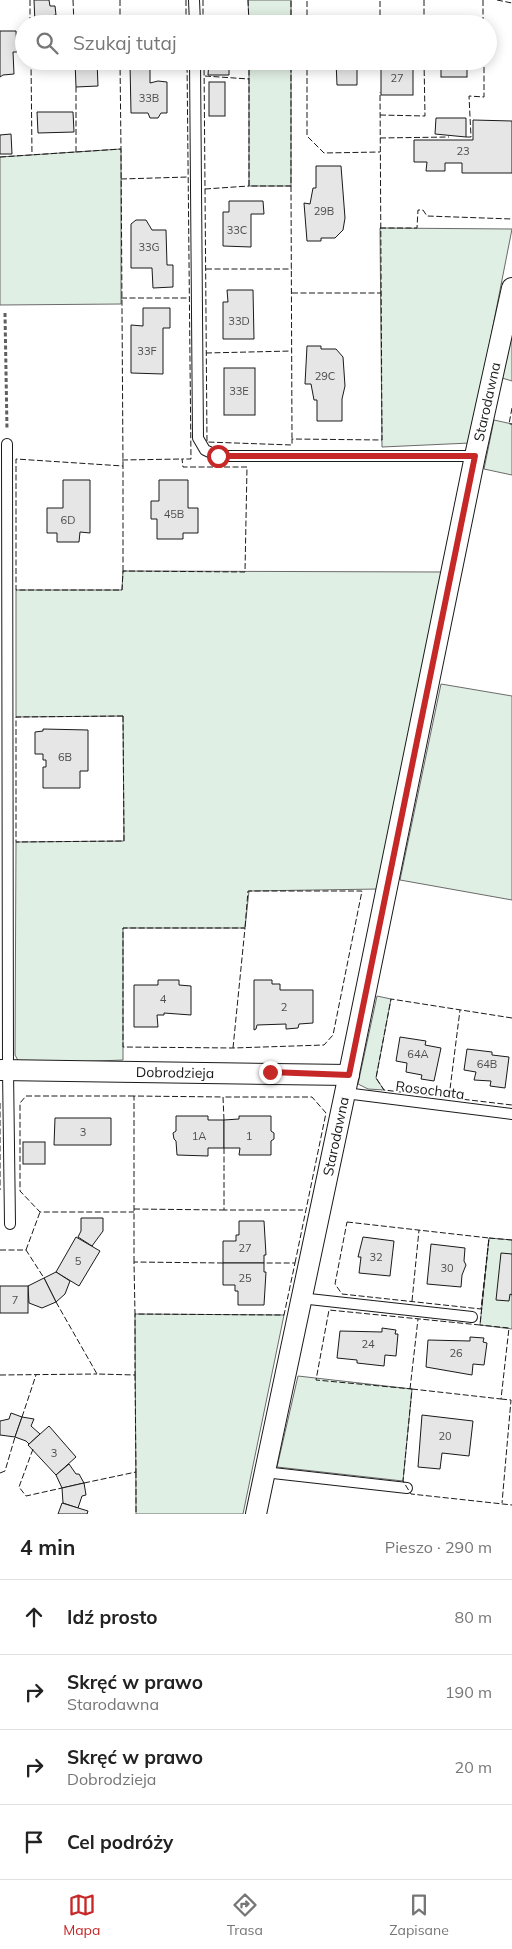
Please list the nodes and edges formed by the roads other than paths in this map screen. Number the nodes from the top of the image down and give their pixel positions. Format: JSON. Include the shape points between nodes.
{"nodes":[{"id":1,"x":194,"y":0,"type":"edge"},
{"id":2,"x":195,"y":15,"type":"edge"},
{"id":3,"x":195,"y":70,"type":"edge"},
{"id":4,"x":512,"y":288,"type":"edge"},
{"id":5,"x":508,"y":330,"type":"edge"},
{"id":6,"x":7,"y":444,"type":"road end"},
{"id":7,"x":475,"y":456,"type":"junction"},
{"id":8,"x":4,"y":1070,"type":"edge"},
{"id":9,"x":347,"y":1084,"type":"junction"},
{"id":10,"x":512,"y":1114,"type":"edge"},
{"id":11,"x":10,"y":1224,"type":"dead end"},
{"id":12,"x":300,"y":1298,"type":"junction"},
{"id":13,"x":472,"y":1317,"type":"dead end"},
{"id":14,"x":264,"y":1472,"type":"junction"},
{"id":15,"x":407,"y":1488,"type":"dead end"},
{"id":16,"x":256,"y":1514,"type":"edge"}],
"edges":[{"from":1,"to":2,"type":"lane"},
{"from":3,"to":7,"type":"lane","via":[[198,438],[205,450],[218,456]]},
{"from":4,"to":5,"type":"street","name":"Starodawna"},
{"from":5,"to":7,"type":"street","name":"Starodawna"},
{"from":6,"to":8,"type":"lane"},
{"from":7,"to":9,"type":"street","name":"Starodawna"},
{"from":8,"to":9,"type":"street","name":"Dobrodzieja"},
{"from":8,"to":11,"type":"lane"},
{"from":9,"to":10,"type":"lane","name":"Rosochata"},
{"from":9,"to":12,"type":"street","name":"Starodawna"},
{"from":12,"to":13,"type":"lane"},
{"from":12,"to":14,"type":"street","name":"Starodawna"},
{"from":14,"to":15,"type":"lane"},
{"from":14,"to":16,"type":"street","name":"Starodawna"}]}
